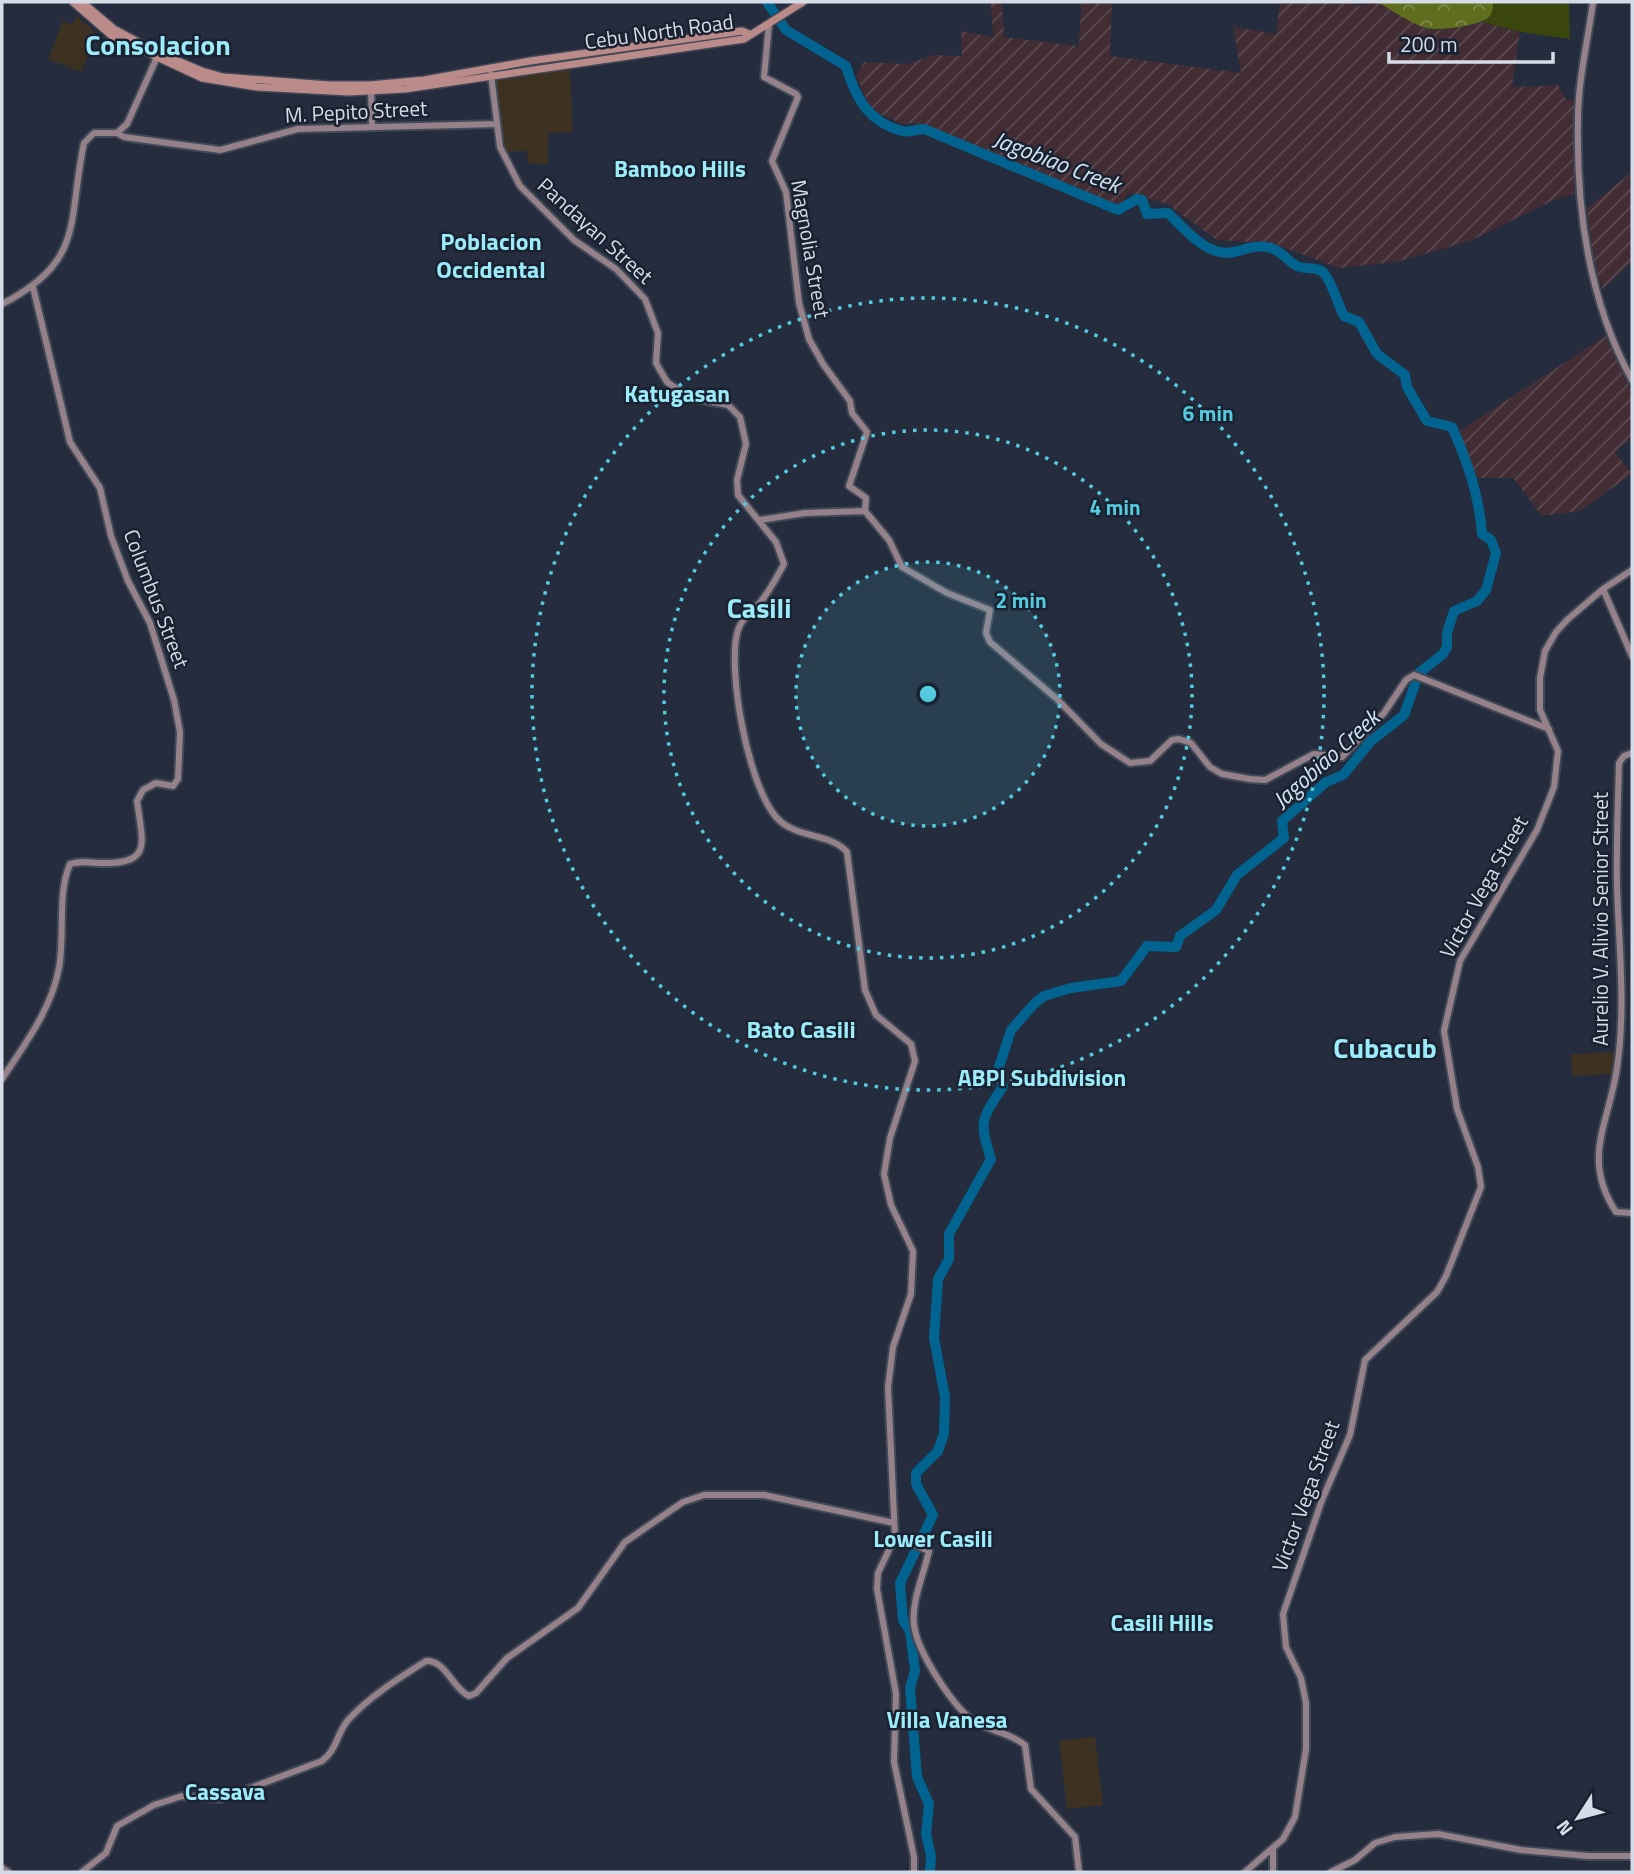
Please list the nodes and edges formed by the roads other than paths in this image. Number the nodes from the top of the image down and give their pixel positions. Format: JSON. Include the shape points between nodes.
{"nodes":[{"id":1,"x":73,"y":2,"type":"edge"},
{"id":2,"x":82,"y":2,"type":"edge"},
{"id":3,"x":803,"y":2,"type":"edge"},
{"id":4,"x":1593,"y":2,"type":"edge"},
{"id":5,"x":774,"y":20,"type":"junction"},
{"id":6,"x":749,"y":34,"type":"junction"},
{"id":7,"x":157,"y":56,"type":"junction"},
{"id":8,"x":491,"y":74,"type":"junction"},
{"id":9,"x":371,"y":89,"type":"junction"},
{"id":10,"x":497,"y":124,"type":"junction"},
{"id":11,"x":372,"y":127,"type":"junction"},
{"id":12,"x":117,"y":133,"type":"junction"},
{"id":13,"x":33,"y":287,"type":"junction"},
{"id":14,"x":2,"y":304,"type":"edge"},
{"id":15,"x":1632,"y":380,"type":"edge"},
{"id":16,"x":865,"y":511,"type":"junction"},
{"id":17,"x":760,"y":520,"type":"junction"},
{"id":18,"x":1632,"y":570,"type":"edge"},
{"id":19,"x":1602,"y":589,"type":"junction"},
{"id":20,"x":1632,"y":656,"type":"edge"},
{"id":21,"x":1549,"y":729,"type":"junction"},
{"id":22,"x":1632,"y":753,"type":"edge"},
{"id":23,"x":2,"y":1079,"type":"edge"},
{"id":24,"x":1632,"y":1213,"type":"edge"},
{"id":25,"x":894,"y":1523,"type":"junction"},
{"id":26,"x":895,"y":1536,"type":"junction"},
{"id":27,"x":1273,"y":1849,"type":"junction"},
{"id":28,"x":1632,"y":1856,"type":"edge"},
{"id":29,"x":2,"y":1868,"type":"edge"},
{"id":30,"x":8,"y":1872,"type":"edge"},
{"id":31,"x":82,"y":1872,"type":"edge"},
{"id":32,"x":914,"y":1872,"type":"edge"},
{"id":33,"x":1079,"y":1872,"type":"edge"},
{"id":34,"x":1245,"y":1872,"type":"edge"},
{"id":35,"x":1273,"y":1872,"type":"edge"},
{"id":36,"x":1331,"y":1872,"type":"edge"}],
"edges":[{"from":1,"to":7,"type":"main road","name":"Cebu North Road","via":[[112,36]]},
{"from":2,"to":7,"type":"main road","name":"Cebu North Road","via":[[114,30]]},
{"from":3,"to":5,"type":"main road"},
{"from":4,"to":15,"type":"street","via":[[1577,118],[1585,244],[1606,323]]},
{"from":5,"to":6,"type":"main road"},
{"from":5,"to":16,"type":"street","name":"Magnolia Street","via":[[765,79],[796,94],[797,102],[772,161],[786,192],[799,303],[809,339],[867,432],[848,482],[866,498]]},
{"from":6,"to":8,"type":"main road","name":"Cebu North Road","via":[[744,39]]},
{"from":6,"to":9,"type":"main road","name":"Cebu North Road","via":[[738,32]]},
{"from":7,"to":9,"type":"main road","name":"Cebu North Road","via":[[257,84]]},
{"from":7,"to":12,"type":"street","via":[[127,124]]},
{"from":8,"to":9,"type":"main road","name":"Cebu North Road"},
{"from":8,"to":10,"type":"street","name":"Pandayan Street"},
{"from":9,"to":11,"type":"street"},
{"from":10,"to":11,"type":"street","name":"M. Pepito Street"},
{"from":10,"to":17,"type":"street","name":"Pandayan Street","via":[[505,159],[520,186],[574,240],[632,284],[652,311],[658,333],[656,363],[667,382],[690,398],[728,405],[740,417],[746,444],[738,493]]},
{"from":11,"to":12,"type":"street","name":"M. Pepito Street","via":[[298,129],[220,150]]},
{"from":12,"to":13,"type":"street","name":"M. Pepito Street","via":[[87,137],[66,247]]},
{"from":13,"to":14,"type":"street","name":"M. Pepito Street"},
{"from":13,"to":23,"type":"street","name":"Columbus Street","via":[[70,442],[100,488],[120,563],[163,660],[180,732],[173,786],[156,783],[137,801],[141,848],[137,857],[124,863],[70,864],[52,992],[39,1024]]},
{"from":16,"to":17,"type":"street"},
{"from":16,"to":21,"type":"street","via":[[889,540],[902,567],[989,610],[986,633],[990,642],[1101,744],[1130,763],[1150,761],[1172,740],[1184,738],[1222,774],[1265,780],[1318,753],[1342,757],[1384,713],[1406,680],[1417,676]]},
{"from":17,"to":25,"type":"street","via":[[776,542],[784,564],[758,605],[743,619],[736,636],[736,671],[749,760],[779,820],[814,838],[838,843],[847,852],[865,990],[876,1015],[911,1044],[915,1061],[890,1138],[884,1174],[891,1205],[913,1251],[911,1294],[892,1347],[888,1387]]},
{"from":18,"to":19,"type":"street","name":"Victor Vega Street"},
{"from":19,"to":20,"type":"street"},
{"from":19,"to":21,"type":"street","name":"Victor Vega Street","via":[[1556,632],[1545,651],[1540,710]]},
{"from":21,"to":27,"type":"street","name":"Victor Vega Street","via":[[1558,751],[1554,787],[1537,830],[1460,961],[1444,1031],[1457,1110],[1481,1187],[1437,1292],[1365,1360],[1350,1435],[1309,1534],[1283,1614],[1286,1647],[1301,1678],[1306,1703],[1306,1749],[1295,1817]]},
{"from":22,"to":24,"type":"street","name":"Aurelio V. Alivio Senior Street","via":[[1621,759],[1619,775],[1621,1039],[1598,1155],[1600,1184],[1616,1212]]},
{"from":25,"to":26,"type":"street"},
{"from":25,"to":31,"type":"street","via":[[764,1495],[704,1496],[683,1502],[625,1542],[578,1608],[506,1658],[476,1693],[462,1693],[439,1665],[426,1661],[350,1718],[322,1761],[221,1799],[182,1796],[154,1805],[117,1826],[109,1850]]},
{"from":26,"to":32,"type":"street","via":[[878,1573],[877,1597],[896,1693],[894,1762]]},
{"from":26,"to":33,"type":"street","via":[[929,1551],[913,1624],[929,1663],[976,1723],[1010,1733],[1025,1745],[1031,1788],[1075,1837]]},
{"from":27,"to":34,"type":"street"},
{"from":27,"to":35,"type":"street"},
{"from":28,"to":36,"type":"street","via":[[1521,1850],[1438,1833],[1375,1843]]},
{"from":29,"to":30,"type":"street"}]}
